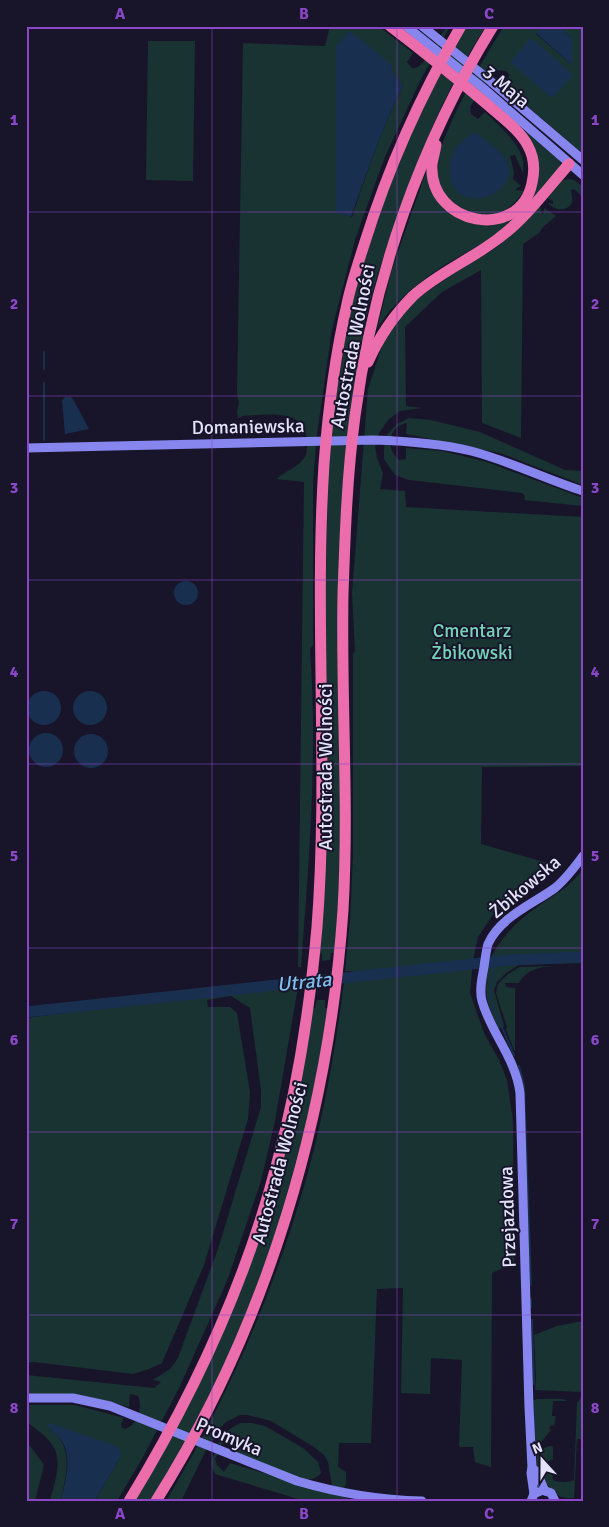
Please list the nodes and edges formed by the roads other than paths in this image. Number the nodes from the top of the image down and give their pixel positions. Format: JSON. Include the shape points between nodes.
{"nodes":[{"id":1,"x":390,"y":26,"type":"edge"},
{"id":2,"x":406,"y":26,"type":"edge"},
{"id":3,"x":422,"y":26,"type":"edge"},
{"id":4,"x":460,"y":26,"type":"edge"},
{"id":5,"x":493,"y":26,"type":"edge"},
{"id":6,"x":430,"y":51,"type":"junction"},
{"id":7,"x":480,"y":92,"type":"junction"},
{"id":8,"x":442,"y":119,"type":"junction"},
{"id":9,"x":566,"y":145,"type":"junction"},
{"id":10,"x":583,"y":160,"type":"edge"},
{"id":11,"x":570,"y":164,"type":"junction"},
{"id":12,"x":583,"y":175,"type":"edge"},
{"id":13,"x":359,"y":387,"type":"junction"},
{"id":14,"x":26,"y":448,"type":"edge"},
{"id":15,"x":583,"y":491,"type":"edge"},
{"id":16,"x":583,"y":856,"type":"edge"},
{"id":17,"x":482,"y":973,"type":"joint"},
{"id":18,"x":26,"y":1398,"type":"edge"},
{"id":19,"x":532,"y":1468,"type":"junction"},
{"id":20,"x":545,"y":1491,"type":"junction"},
{"id":21,"x":533,"y":1497,"type":"edge"},
{"id":22,"x":129,"y":1501,"type":"edge"},
{"id":23,"x":156,"y":1501,"type":"edge"},
{"id":24,"x":422,"y":1501,"type":"edge"},
{"id":25,"x":555,"y":1501,"type":"edge"}],
"edges":[{"from":1,"to":6,"type":"highway"},
{"from":2,"to":6,"type":"street"},
{"from":3,"to":9,"type":"street","name":"3 Maja"},
{"from":4,"to":22,"type":"highway","name":"Autostrada Wolności","via":[[392,165],[346,304],[336,364],[322,514],[321,848],[316,930],[300,1059],[286,1128],[254,1238],[225,1315],[201,1368]]},
{"from":5,"to":8,"type":"highway","name":"Autostrada Wolności"},
{"from":6,"to":7,"type":"highway"},
{"from":7,"to":8,"type":"highway","via":[[520,135],[532,155],[531,189],[512,212],[494,219],[479,220],[461,215],[443,200],[435,184],[432,164]]},
{"from":7,"to":11,"type":"street","name":"3 Maja"},
{"from":8,"to":13,"type":"highway","name":"Autostrada Wolności","via":[[412,190],[388,260]]},
{"from":9,"to":10,"type":"street","name":"3 Maja"},
{"from":9,"to":11,"type":"street"},
{"from":11,"to":12,"type":"street","name":"3 Maja"},
{"from":11,"to":13,"type":"highway","via":[[508,230],[433,281],[394,317],[369,360]]},
{"from":13,"to":23,"type":"highway","name":"Autostrada Wolności","via":[[347,501],[343,604],[344,879],[334,993],[323,1067],[289,1207],[259,1295],[227,1369]]},
{"from":14,"to":15,"type":"street","name":"Domaniewska","via":[[421,442],[493,457]]},
{"from":16,"to":17,"type":"street","name":"Żbikowska","via":[[556,887],[504,923],[488,944]]},
{"from":17,"to":19,"type":"street","name":"Przejazdowa","via":[[482,1001],[516,1072],[520,1093]]},
{"from":18,"to":24,"type":"street","name":"Promyka","via":[[73,1398],[110,1406],[297,1481],[372,1498]]},
{"from":19,"to":20,"type":"street","name":"Przejazdowa"},
{"from":19,"to":21,"type":"street","name":"Przejazdowa"},
{"from":20,"to":21,"type":"street"},
{"from":20,"to":25,"type":"street","name":"Przejazdowa","via":[[551,1493]]}]}
